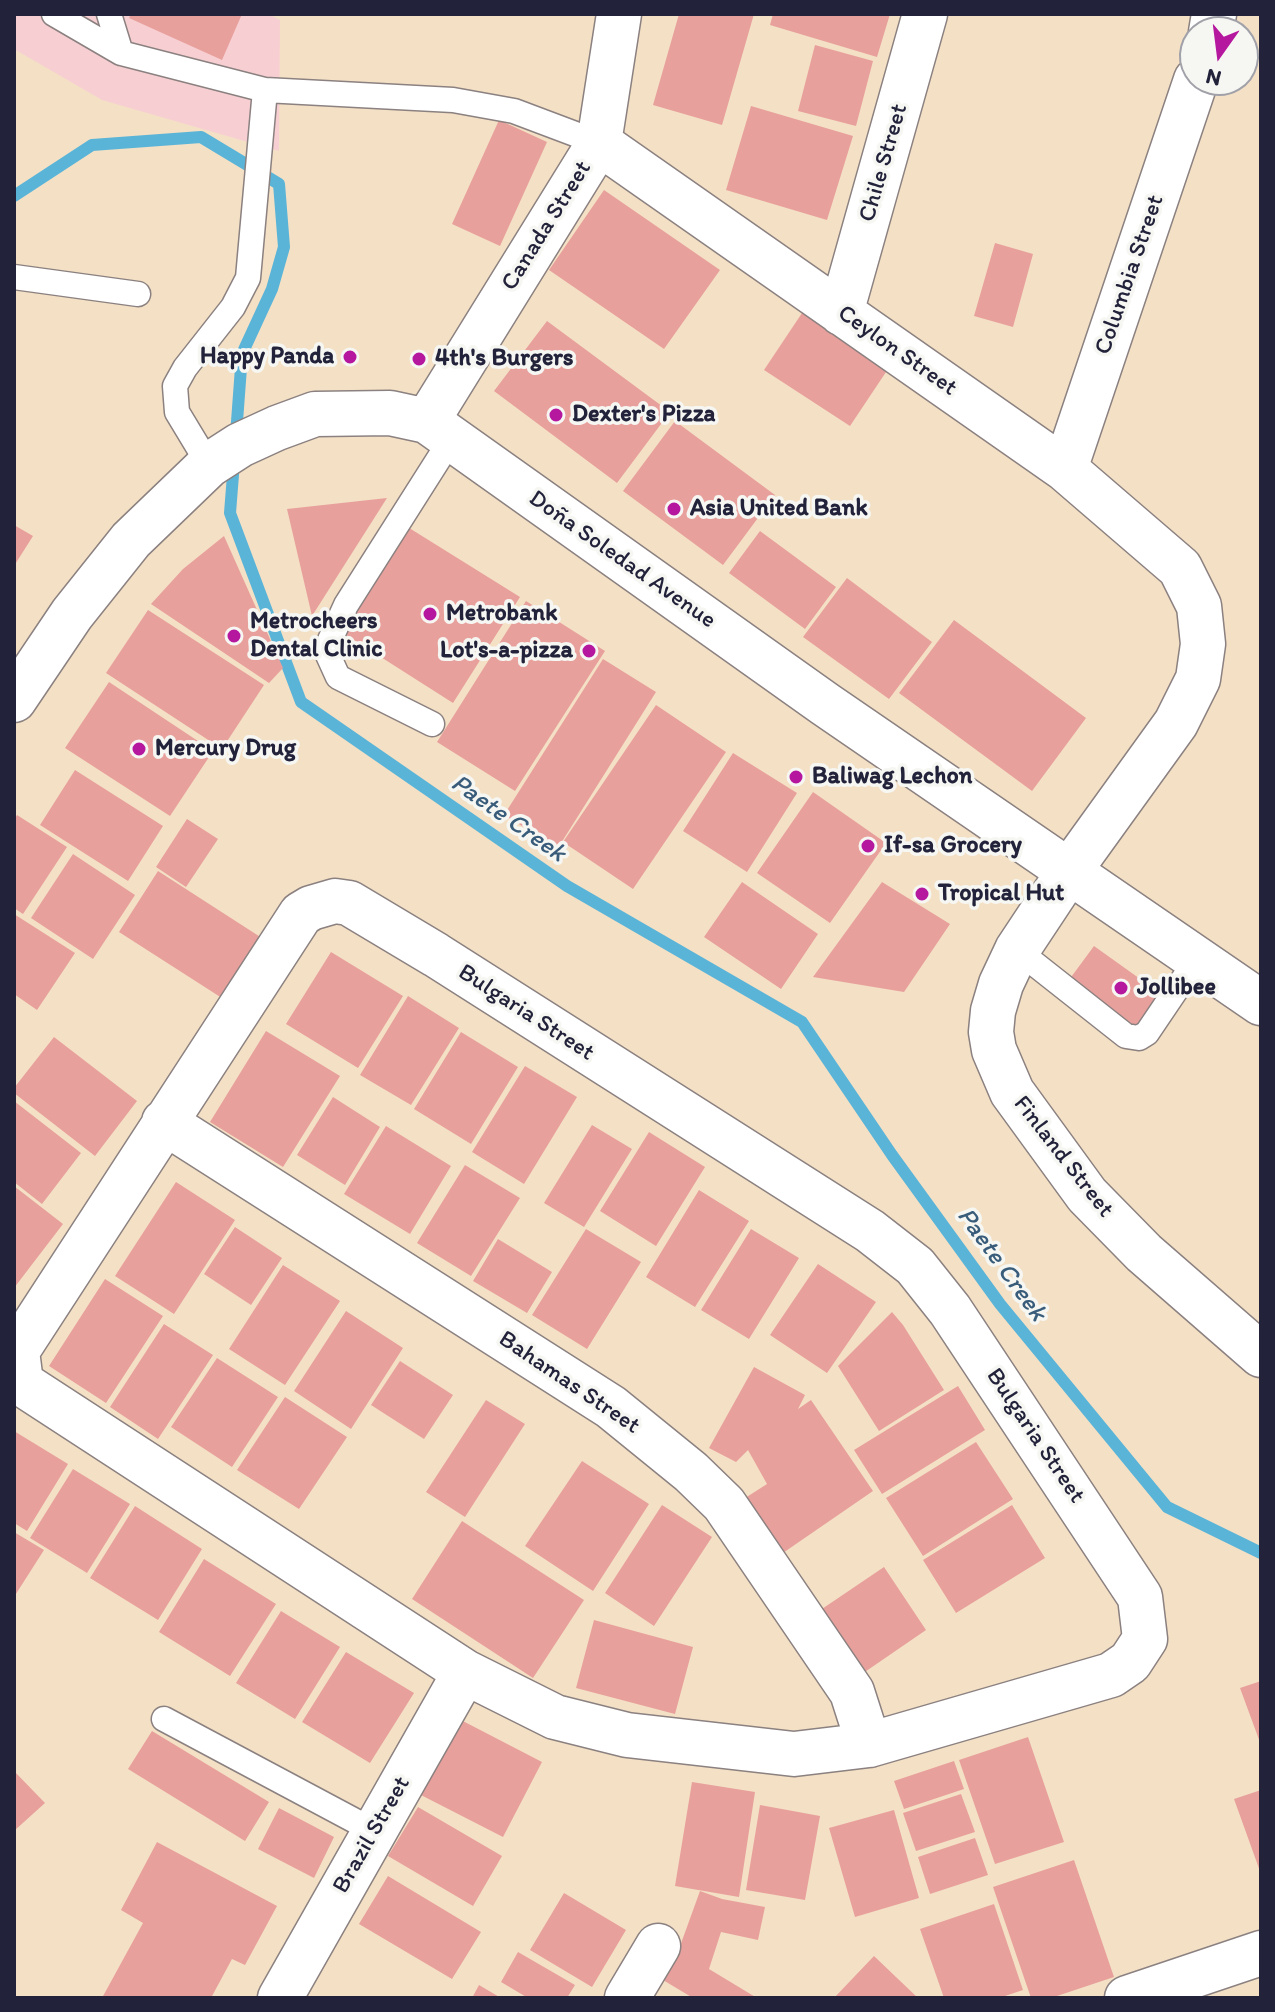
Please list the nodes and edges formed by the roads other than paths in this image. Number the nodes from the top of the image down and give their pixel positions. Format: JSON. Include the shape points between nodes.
{"nodes":[{"id":1,"x":54,"y":14,"type":"edge"},
{"id":2,"x":109,"y":14,"type":"edge"},
{"id":3,"x":619,"y":14,"type":"edge"},
{"id":4,"x":925,"y":14,"type":"edge"},
{"id":5,"x":121,"y":53,"type":"junction"},
{"id":6,"x":265,"y":90,"type":"junction"},
{"id":7,"x":1191,"y":96,"type":"edge"},
{"id":8,"x":599,"y":143,"type":"junction"},
{"id":9,"x":14,"y":277,"type":"edge"},
{"id":10,"x":138,"y":294,"type":"dead end"},
{"id":11,"x":841,"y":313,"type":"junction"},
{"id":12,"x":440,"y":429,"type":"junction"},
{"id":13,"x":213,"y":463,"type":"junction"},
{"id":14,"x":1065,"y":469,"type":"junction"},
{"id":15,"x":14,"y":700,"type":"edge"},
{"id":16,"x":432,"y":724,"type":"dead end"},
{"id":17,"x":1070,"y":870,"type":"junction"},
{"id":18,"x":1017,"y":950,"type":"junction"},
{"id":19,"x":1197,"y":959,"type":"junction"},
{"id":20,"x":1261,"y":1003,"type":"edge"},
{"id":21,"x":164,"y":1122,"type":"junction"},
{"id":22,"x":1261,"y":1355,"type":"edge"},
{"id":23,"x":465,"y":1672,"type":"junction"},
{"id":24,"x":164,"y":1719,"type":"dead end"},
{"id":25,"x":869,"y":1745,"type":"junction"},
{"id":26,"x":374,"y":1831,"type":"junction"},
{"id":27,"x":658,"y":1946,"type":"dead end"},
{"id":28,"x":1261,"y":1953,"type":"edge"},
{"id":29,"x":280,"y":1998,"type":"edge"},
{"id":30,"x":627,"y":1998,"type":"edge"},
{"id":31,"x":1127,"y":1998,"type":"edge"}],
"edges":[{"from":1,"to":5,"type":"lane","name":"Ceylon Street"},
{"from":2,"to":5,"type":"lane"},
{"from":3,"to":8,"type":"street","name":"Canada Street"},
{"from":4,"to":11,"type":"street","name":"Chile Street"},
{"from":5,"to":6,"type":"lane","name":"Ceylon Street"},
{"from":6,"to":8,"type":"lane","name":"Ceylon Street","via":[[453,100],[514,111]]},
{"from":6,"to":13,"type":"lane","via":[[248,278],[175,386],[177,412]]},
{"from":7,"to":14,"type":"street","name":"Columbia Street"},
{"from":8,"to":11,"type":"street","name":"Ceylon Street"},
{"from":8,"to":12,"type":"street","name":"Canada Street"},
{"from":9,"to":10,"type":"lane"},
{"from":11,"to":14,"type":"street","name":"Ceylon Street"},
{"from":12,"to":13,"type":"street","name":"Doña Soledad Avenue","via":[[390,413],[315,414],[240,445]]},
{"from":12,"to":16,"type":"lane","via":[[346,605],[328,655],[338,677]]},
{"from":12,"to":17,"type":"street","name":"Doña Soledad Avenue","via":[[825,704]]},
{"from":13,"to":15,"type":"street","name":"Doña Soledad Avenue","via":[[131,540]]},
{"from":14,"to":17,"type":"street","name":"Ceylon Street","via":[[1180,568],[1199,606],[1203,644],[1198,679],[1176,723]]},
{"from":17,"to":18,"type":"street","name":"Finland Street"},
{"from":17,"to":19,"type":"street","name":"Doña Soledad Avenue"},
{"from":18,"to":19,"type":"lane","via":[[1126,1036],[1139,1038]]},
{"from":18,"to":22,"type":"street","name":"Finland Street","via":[[1001,984],[991,1032],[1012,1092],[1087,1195],[1144,1253]]},
{"from":19,"to":20,"type":"street","name":"Doña Soledad Avenue"},
{"from":21,"to":23,"type":"street","name":"Bulgaria Street","via":[[17,1351],[21,1383]]},
{"from":21,"to":25,"type":"street","name":"Bahamas Street","via":[[611,1407],[691,1472],[724,1504],[852,1692]]},
{"from":21,"to":25,"type":"street","name":"Bulgaria Street","via":[[301,914],[335,901],[349,903],[870,1231],[915,1266],[950,1310],[1140,1597],[1145,1639],[1130,1662],[1111,1675]]},
{"from":23,"to":25,"type":"street","name":"Bulgaria Street","via":[[555,1717],[627,1735],[794,1754]]},
{"from":23,"to":26,"type":"street","name":"Brazil Street"},
{"from":24,"to":26,"type":"lane"},
{"from":26,"to":29,"type":"street","name":"Brazil Street"},
{"from":27,"to":30,"type":"street"},
{"from":28,"to":31,"type":"street"}]}
